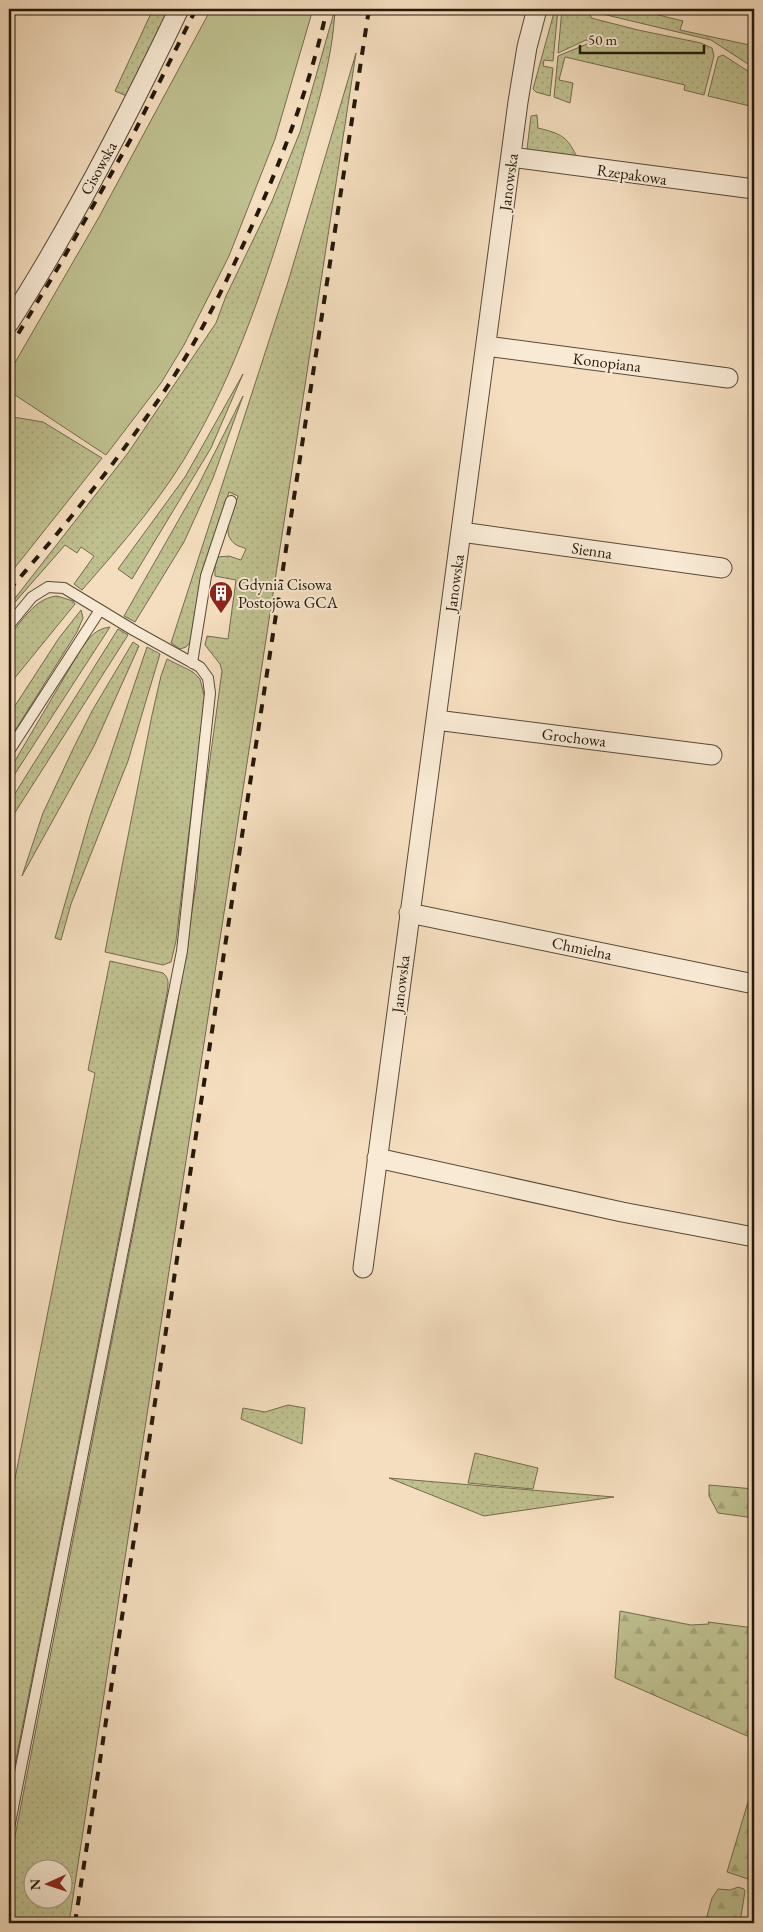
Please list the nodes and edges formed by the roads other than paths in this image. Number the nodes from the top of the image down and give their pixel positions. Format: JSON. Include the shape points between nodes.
{"nodes":[{"id":1,"x":179,"y":9,"type":"edge"},
{"id":2,"x":537,"y":9,"type":"edge"},
{"id":3,"x":511,"y":157,"type":"junction"},
{"id":4,"x":754,"y":189,"type":"edge"},
{"id":5,"x":9,"y":323,"type":"edge"},
{"id":6,"x":486,"y":346,"type":"junction"},
{"id":7,"x":728,"y":378,"type":"dead end"},
{"id":8,"x":231,"y":501,"type":"dead end"},
{"id":9,"x":461,"y":532,"type":"junction"},
{"id":10,"x":722,"y":568,"type":"dead end"},
{"id":11,"x":100,"y":610,"type":"junction"},
{"id":12,"x":9,"y":624,"type":"edge"},
{"id":13,"x":192,"y":663,"type":"junction"},
{"id":14,"x":436,"y":720,"type":"junction"},
{"id":15,"x":9,"y":751,"type":"edge"},
{"id":16,"x":712,"y":755,"type":"dead end"},
{"id":17,"x":409,"y":913,"type":"junction"},
{"id":18,"x":754,"y":984,"type":"edge"},
{"id":19,"x":378,"y":1158,"type":"junction"},
{"id":20,"x":754,"y":1237,"type":"edge"},
{"id":21,"x":363,"y":1268,"type":"dead end"},
{"id":22,"x":9,"y":1828,"type":"edge"}],
"edges":[{"from":1,"to":5,"type":"street","name":"Cisowska","via":[[133,106],[40,275]]},
{"from":2,"to":3,"type":"street","name":"Janowska","via":[[527,47]]},
{"from":3,"to":4,"type":"street","name":"Rzepakowa"},
{"from":3,"to":6,"type":"street","name":"Janowska"},
{"from":6,"to":7,"type":"street","name":"Konopiana"},
{"from":6,"to":9,"type":"street","name":"Janowska"},
{"from":8,"to":13,"type":"lane","via":[[206,576]]},
{"from":9,"to":10,"type":"street","name":"Sienna"},
{"from":9,"to":14,"type":"street","name":"Janowska"},
{"from":11,"to":12,"type":"lane","via":[[64,588],[48,587],[32,597]]},
{"from":11,"to":13,"type":"lane"},
{"from":11,"to":15,"type":"lane"},
{"from":13,"to":22,"type":"lane","via":[[200,667],[208,678],[210,693],[182,951]]},
{"from":14,"to":16,"type":"street","name":"Grochowa"},
{"from":14,"to":17,"type":"street","name":"Janowska"},
{"from":17,"to":18,"type":"street","name":"Chmielna"},
{"from":17,"to":19,"type":"street","name":"Janowska"},
{"from":19,"to":20,"type":"street"},
{"from":19,"to":21,"type":"street","name":"Janowska"}]}
